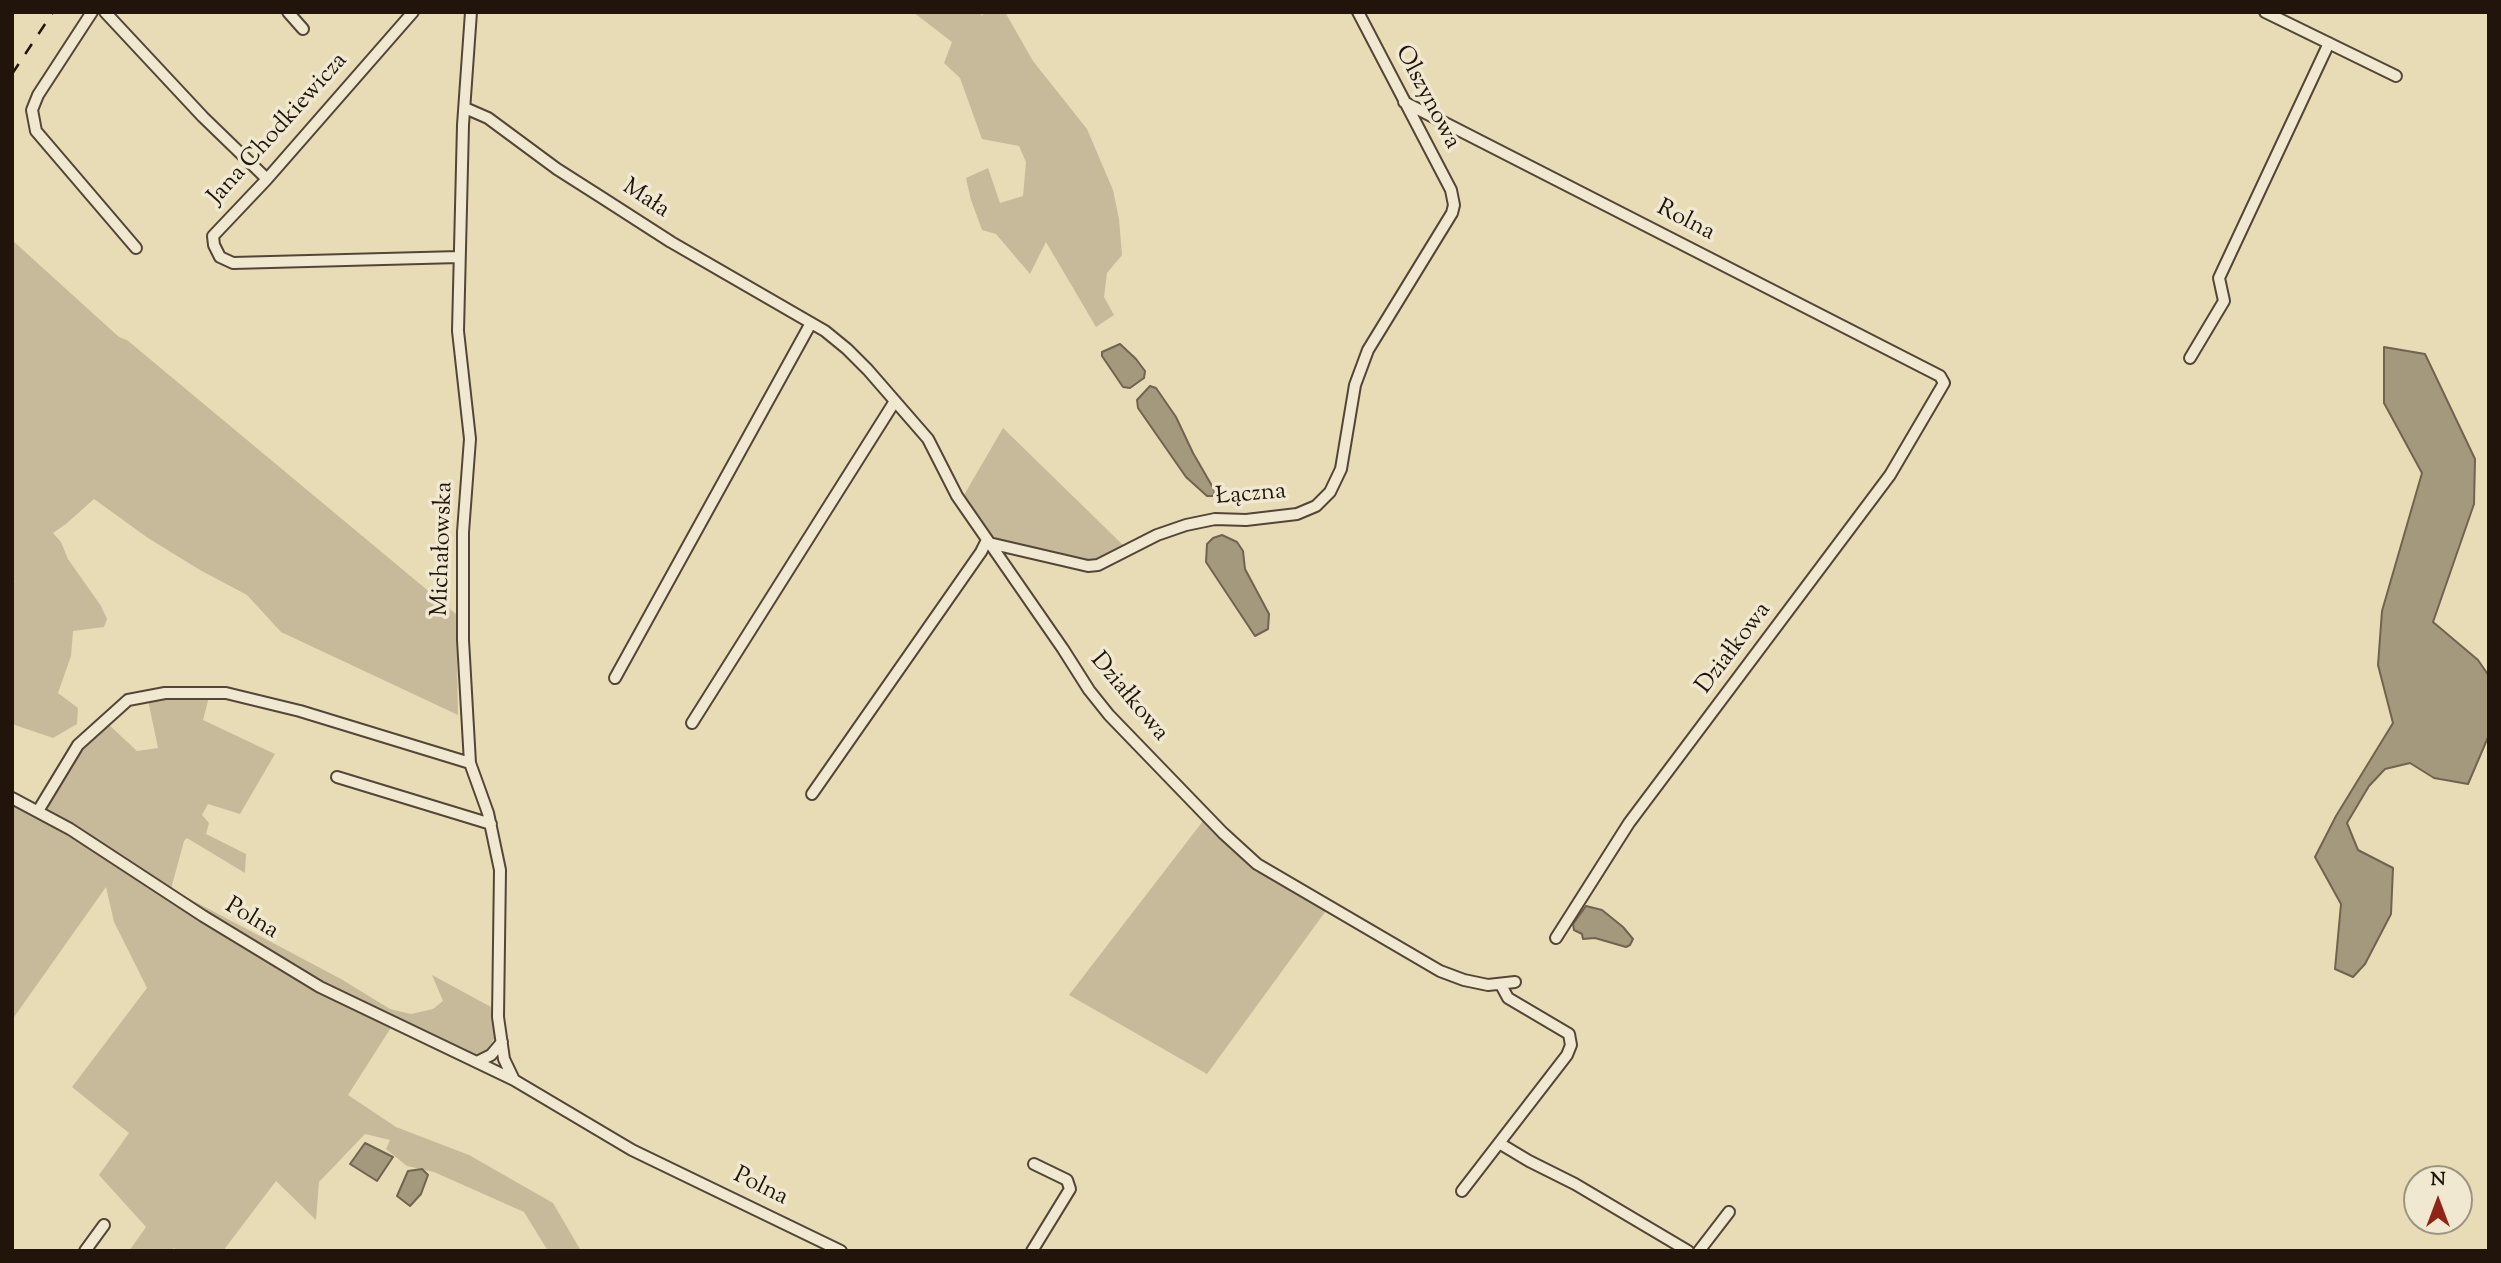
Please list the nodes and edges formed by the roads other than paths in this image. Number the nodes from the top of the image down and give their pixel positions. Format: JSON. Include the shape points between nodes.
{"nodes":[{"id":1,"x":92,"y":12,"type":"edge"},
{"id":2,"x":105,"y":12,"type":"edge"},
{"id":3,"x":288,"y":12,"type":"edge"},
{"id":4,"x":413,"y":12,"type":"edge"},
{"id":5,"x":471,"y":12,"type":"edge"},
{"id":6,"x":1358,"y":12,"type":"edge"},
{"id":7,"x":2265,"y":12,"type":"edge"},
{"id":8,"x":303,"y":29,"type":"dead end"},
{"id":9,"x":2329,"y":44,"type":"junction"},
{"id":10,"x":2396,"y":76,"type":"dead end"},
{"id":11,"x":1404,"y":102,"type":"junction"},
{"id":12,"x":465,"y":108,"type":"junction"},
{"id":13,"x":267,"y":179,"type":"junction"},
{"id":14,"x":1454,"y":205,"type":"joint"},
{"id":15,"x":136,"y":248,"type":"dead end"},
{"id":16,"x":459,"y":257,"type":"junction"},
{"id":17,"x":809,"y":322,"type":"junction"},
{"id":18,"x":2190,"y":358,"type":"dead end"},
{"id":19,"x":1944,"y":383,"type":"joint"},
{"id":20,"x":895,"y":401,"type":"junction"},
{"id":21,"x":988,"y":542,"type":"junction"},
{"id":22,"x":615,"y":678,"type":"dead end"},
{"id":23,"x":692,"y":723,"type":"dead end"},
{"id":24,"x":470,"y":763,"type":"junction"},
{"id":25,"x":337,"y":777,"type":"dead end"},
{"id":26,"x":812,"y":794,"type":"dead end"},
{"id":27,"x":12,"y":798,"type":"edge"},
{"id":28,"x":38,"y":811,"type":"junction"},
{"id":29,"x":491,"y":824,"type":"junction"},
{"id":30,"x":1556,"y":938,"type":"dead end"},
{"id":31,"x":1515,"y":982,"type":"dead end"},
{"id":32,"x":1501,"y":985,"type":"junction"},
{"id":33,"x":502,"y":1042,"type":"junction"},
{"id":34,"x":477,"y":1062,"type":"junction"},
{"id":35,"x":514,"y":1080,"type":"junction"},
{"id":36,"x":1499,"y":1143,"type":"junction"},
{"id":37,"x":1034,"y":1164,"type":"dead end"},
{"id":38,"x":1462,"y":1191,"type":"dead end"},
{"id":39,"x":1729,"y":1212,"type":"dead end"},
{"id":40,"x":104,"y":1225,"type":"dead end"},
{"id":41,"x":85,"y":1251,"type":"edge"},
{"id":42,"x":841,"y":1251,"type":"edge"},
{"id":43,"x":1032,"y":1251,"type":"edge"},
{"id":44,"x":1688,"y":1251,"type":"edge"},
{"id":45,"x":1699,"y":1251,"type":"edge"}],
"edges":[{"from":1,"to":15,"type":"street","via":[[37,95],[32,110],[36,131]]},
{"from":2,"to":13,"type":"street"},
{"from":3,"to":8,"type":"street"},
{"from":4,"to":13,"type":"street","name":"Jana Chodkiewicza"},
{"from":5,"to":12,"type":"street","name":"Michałowska"},
{"from":6,"to":11,"type":"street","name":"Olszynowa"},
{"from":7,"to":9,"type":"street"},
{"from":9,"to":10,"type":"street"},
{"from":9,"to":18,"type":"street","via":[[2220,278],[2224,302]]},
{"from":11,"to":14,"type":"street","name":"Olszynowa","via":[[1451,190]]},
{"from":11,"to":19,"type":"street","name":"Rolna","via":[[1940,376]]},
{"from":12,"to":16,"type":"street","name":"Michałowska"},
{"from":12,"to":17,"type":"street","name":"Mała","via":[[488,118],[671,242]]},
{"from":13,"to":16,"type":"street","name":"Jana Chodkiewicza","via":[[213,236],[220,257],[233,264]]},
{"from":14,"to":21,"type":"street","name":"Łączna","via":[[1368,351],[1355,385],[1341,469],[1330,492],[1316,506],[1297,514],[1186,525],[1098,565]]},
{"from":16,"to":24,"type":"street","name":"Michałowska","via":[[458,331],[470,439],[463,532]]},
{"from":17,"to":20,"type":"street","name":"Działkowa","via":[[847,349]]},
{"from":17,"to":22,"type":"street"},
{"from":19,"to":30,"type":"street","name":"Działkowa","via":[[1890,475],[1629,823]]},
{"from":20,"to":21,"type":"street","name":"Działkowa","via":[[928,439],[955,493]]},
{"from":20,"to":23,"type":"street"},
{"from":21,"to":26,"type":"street"},
{"from":21,"to":32,"type":"street","name":"Działkowa","via":[[1109,715],[1257,864],[1440,971]]},
{"from":24,"to":28,"type":"street","via":[[226,693],[165,693],[128,700],[78,745]]},
{"from":24,"to":29,"type":"street","name":"Michałowska"},
{"from":25,"to":29,"type":"street"},
{"from":27,"to":28,"type":"street","name":"Polna"},
{"from":28,"to":34,"type":"street","name":"Polna","via":[[320,987]]},
{"from":29,"to":33,"type":"street","name":"Michałowska","via":[[500,870],[498,1017]]},
{"from":31,"to":32,"type":"street","name":"Działkowa"},
{"from":32,"to":36,"type":"street","via":[[1508,998],[1569,1034],[1571,1045]]},
{"from":33,"to":34,"type":"street"},
{"from":33,"to":35,"type":"street","name":"Michałowska"},
{"from":34,"to":35,"type":"street","name":"Polna"},
{"from":35,"to":42,"type":"street","name":"Polna","via":[[632,1150]]},
{"from":36,"to":38,"type":"street"},
{"from":36,"to":44,"type":"street"},
{"from":37,"to":43,"type":"street","via":[[1067,1181],[1070,1189]]},
{"from":39,"to":45,"type":"street"},
{"from":40,"to":41,"type":"street"}]}
